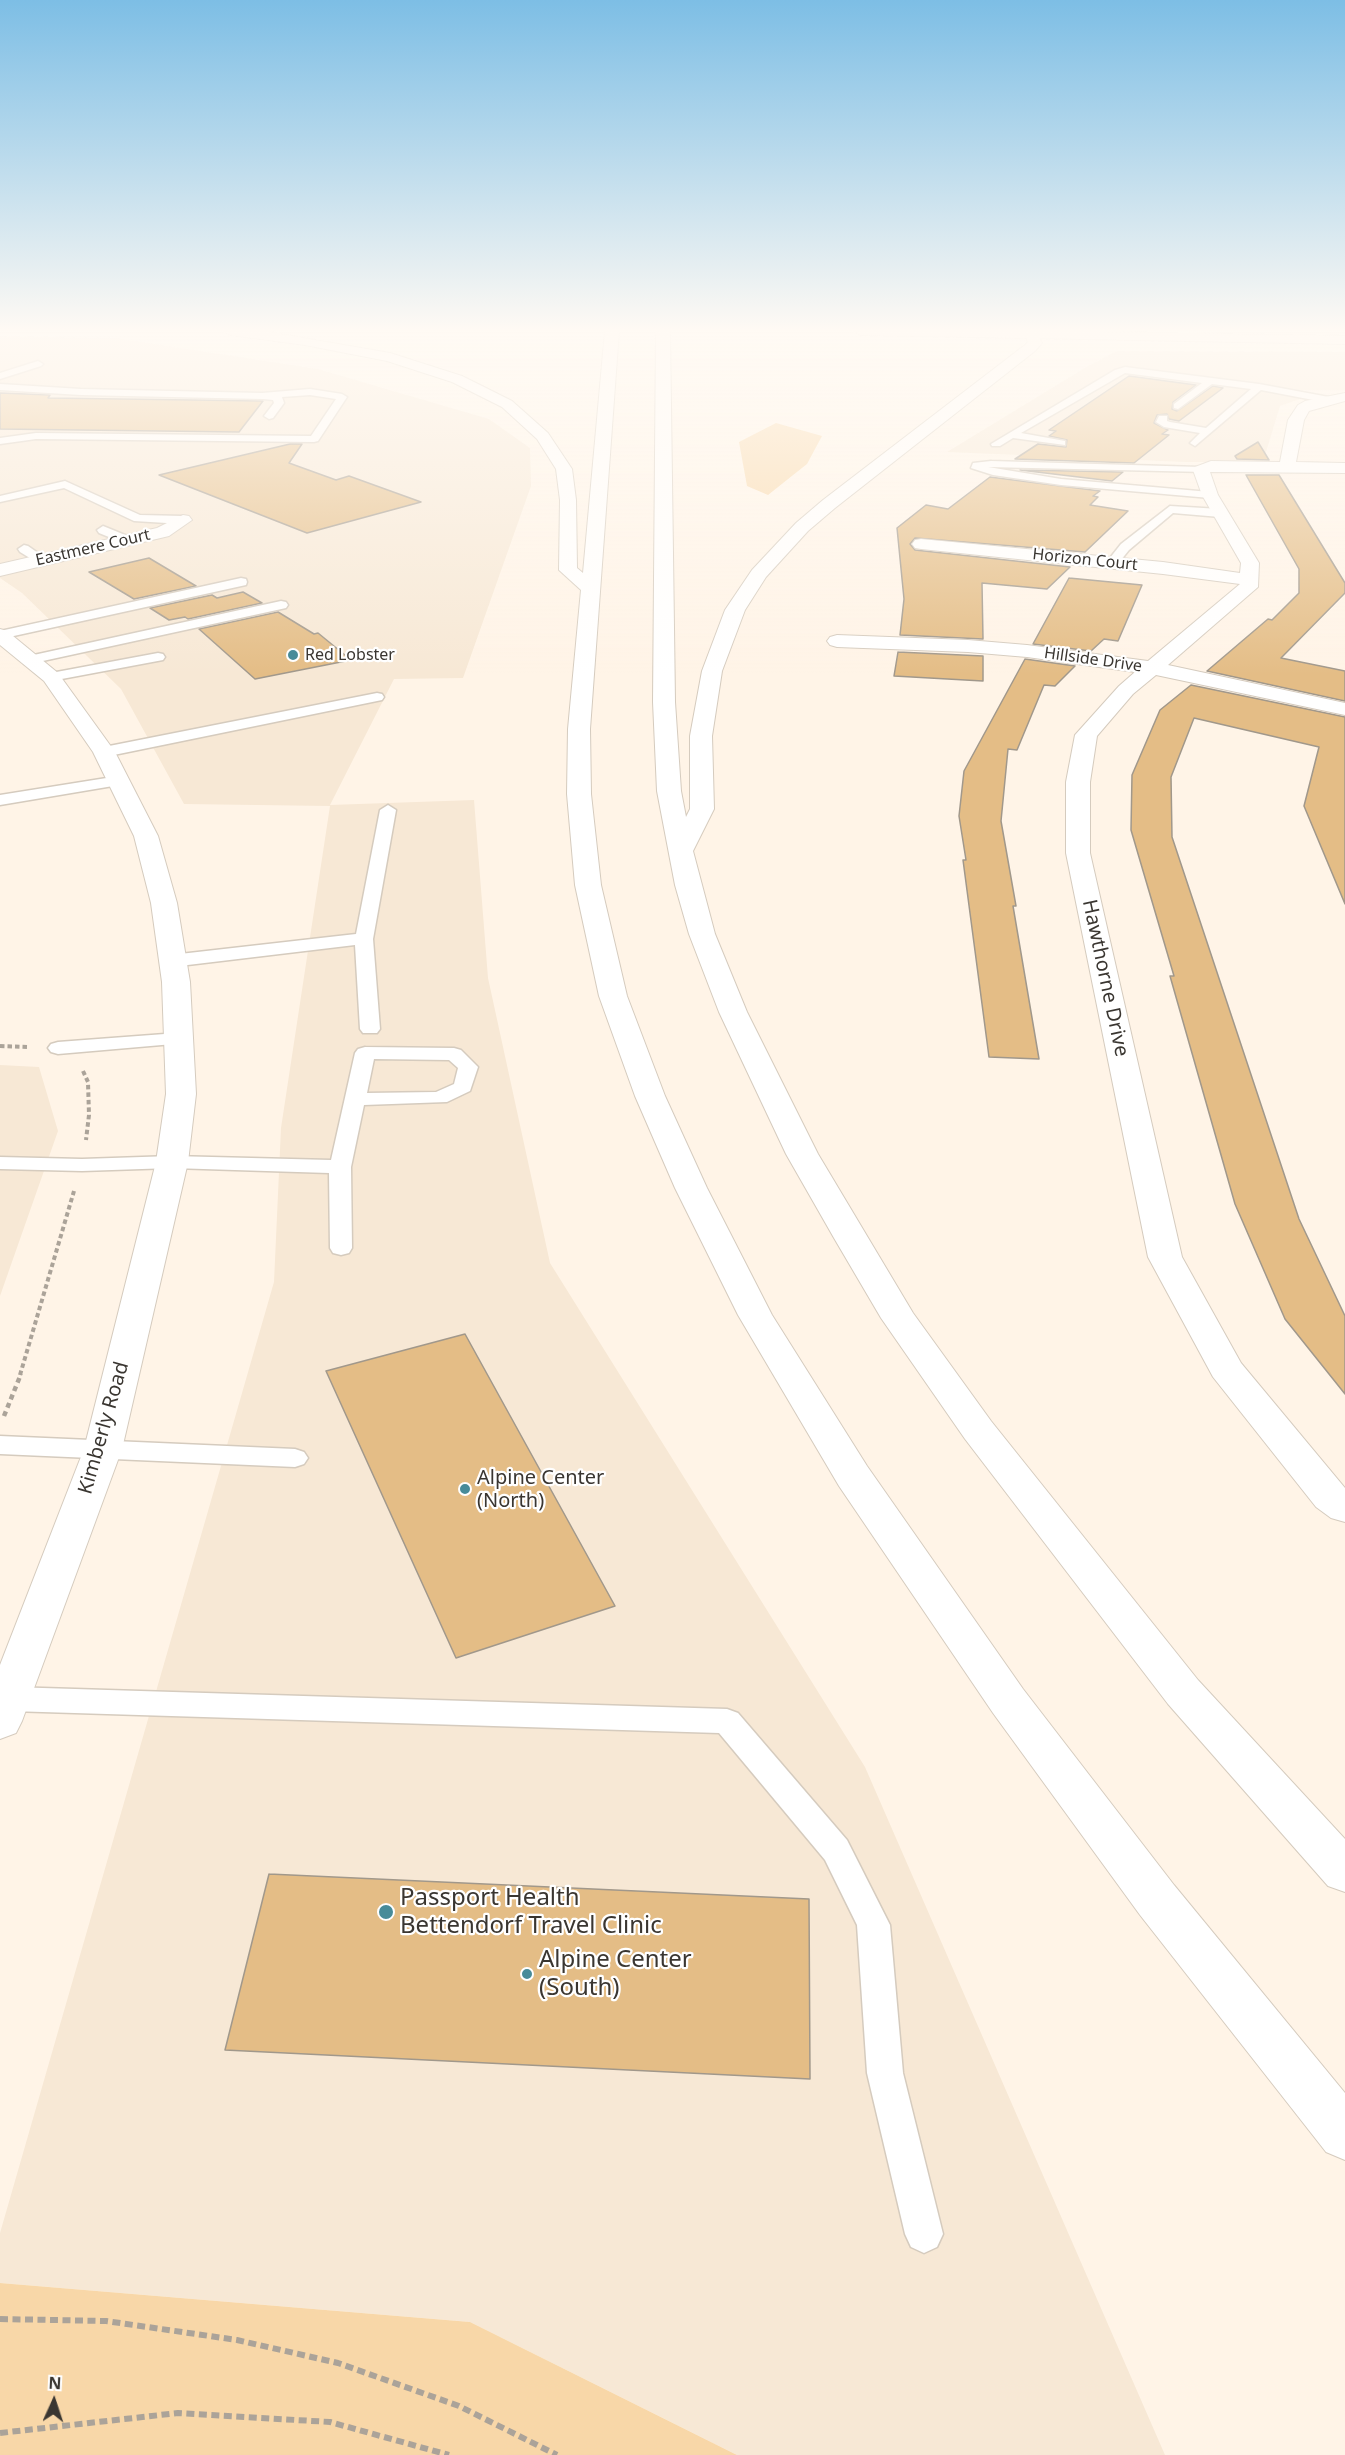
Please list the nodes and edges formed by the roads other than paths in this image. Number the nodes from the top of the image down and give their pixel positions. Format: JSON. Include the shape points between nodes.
{"nodes":[{"id":1,"x":550,"y":446,"type":"edge"},
{"id":2,"x":602,"y":446,"type":"edge"},
{"id":3,"x":663,"y":446,"type":"edge"},
{"id":4,"x":904,"y":446,"type":"edge"},
{"id":5,"x":1291,"y":446,"type":"edge"},
{"id":6,"x":1287,"y":467,"type":"junction"},
{"id":7,"x":1345,"y":468,"type":"edge"},
{"id":8,"x":1210,"y":493,"type":"junction"},
{"id":9,"x":0,"y":500,"type":"edge"},
{"id":10,"x":183,"y":520,"type":"joint"},
{"id":11,"x":103,"y":530,"type":"dead end"},
{"id":12,"x":126,"y":540,"type":"junction"},
{"id":13,"x":921,"y":544,"type":"dead end"},
{"id":14,"x":24,"y":549,"type":"dead end"},
{"id":15,"x":42,"y":560,"type":"junction"},
{"id":16,"x":1112,"y":563,"type":"junction"},
{"id":17,"x":0,"y":570,"type":"edge"},
{"id":18,"x":1250,"y":580,"type":"junction"},
{"id":19,"x":241,"y":582,"type":"dead end"},
{"id":20,"x":590,"y":588,"type":"junction"},
{"id":21,"x":281,"y":605,"type":"dead end"},
{"id":22,"x":0,"y":635,"type":"edge"},
{"id":23,"x":837,"y":641,"type":"dead end"},
{"id":24,"x":158,"y":657,"type":"dead end"},
{"id":25,"x":29,"y":660,"type":"junction"},
{"id":26,"x":1152,"y":668,"type":"junction"},
{"id":27,"x":51,"y":676,"type":"junction"},
{"id":28,"x":377,"y":697,"type":"dead end"},
{"id":29,"x":1345,"y":709,"type":"edge"},
{"id":30,"x":112,"y":768,"type":"junction"},
{"id":31,"x":0,"y":790,"type":"edge"},
{"id":32,"x":0,"y":800,"type":"edge"},
{"id":33,"x":388,"y":810,"type":"dead end"},
{"id":34,"x":681,"y":850,"type":"junction"},
{"id":35,"x":364,"y":939,"type":"junction"},
{"id":36,"x":171,"y":961,"type":"junction"},
{"id":37,"x":370,"y":1029,"type":"dead end"},
{"id":38,"x":178,"y":1040,"type":"junction"},
{"id":39,"x":58,"y":1048,"type":"dead end"},
{"id":40,"x":355,"y":1100,"type":"junction"},
{"id":41,"x":172,"y":1162,"type":"junction"},
{"id":42,"x":0,"y":1163,"type":"edge"},
{"id":43,"x":340,"y":1167,"type":"junction"},
{"id":44,"x":341,"y":1248,"type":"dead end"},
{"id":45,"x":0,"y":1445,"type":"edge"},
{"id":46,"x":103,"y":1449,"type":"junction"},
{"id":47,"x":295,"y":1458,"type":"dead end"},
{"id":48,"x":1345,"y":1508,"type":"edge"},
{"id":49,"x":5,"y":1710,"type":"edge"},
{"id":50,"x":1345,"y":1872,"type":"edge"},
{"id":51,"x":1345,"y":2134,"type":"edge"},
{"id":52,"x":924,"y":2234,"type":"dead end"}],
"edges":[{"from":1,"to":20,"type":"main road","via":[[564,469],[568,570]]},
{"from":2,"to":20,"type":"main road"},
{"from":3,"to":34,"type":"main road","via":[[664,712],[669,791]]},
{"from":4,"to":34,"type":"main road","via":[[802,527],[759,574],[735,610],[712,671],[701,736],[702,809]]},
{"from":5,"to":6,"type":"main road"},
{"from":6,"to":7,"type":"main road"},
{"from":6,"to":8,"type":"main road","via":[[1211,466]]},
{"from":8,"to":8,"type":"lane","via":[[991,464],[977,465],[993,472],[1061,482]]},
{"from":8,"to":16,"type":"lane","via":[[1170,509]]},
{"from":8,"to":18,"type":"main road","via":[[1250,563]]},
{"from":9,"to":10,"type":"lane","via":[[65,484],[138,518]]},
{"from":10,"to":12,"type":"main road","name":"Eastmere Court","via":[[163,532]]},
{"from":11,"to":12,"type":"lane"},
{"from":12,"to":15,"type":"main road","name":"Eastmere Court"},
{"from":13,"to":16,"type":"main road","name":"Horizon Court"},
{"from":14,"to":15,"type":"lane"},
{"from":15,"to":17,"type":"main road","name":"Eastmere Court"},
{"from":16,"to":18,"type":"main road","name":"Horizon Court"},
{"from":18,"to":26,"type":"main road","name":"Hawthorne Drive","via":[[1249,587]]},
{"from":19,"to":22,"type":"lane"},
{"from":20,"to":51,"type":"main road","via":[[579,729],[579,795],[588,885],[613,996],[650,1096],[691,1188],[755,1315],[854,1476],[994,1682],[1157,1899]]},
{"from":21,"to":25,"type":"lane"},
{"from":22,"to":25,"type":"main road","name":"Kimberly Road"},
{"from":23,"to":26,"type":"main road","name":"Hillside Drive","via":[[1027,651]]},
{"from":24,"to":27,"type":"lane"},
{"from":25,"to":27,"type":"main road","name":"Kimberly Road"},
{"from":26,"to":29,"type":"main road","name":"Hillside Drive"},
{"from":26,"to":48,"type":"main road","name":"Hawthorne Drive","via":[[1126,690],[1086,735],[1078,782],[1078,853],[1165,1257],[1226,1369],[1330,1497]]},
{"from":27,"to":30,"type":"main road","name":"Kimberly Road"},
{"from":28,"to":30,"type":"lane"},
{"from":30,"to":31,"type":"lane"},
{"from":30,"to":32,"type":"lane"},
{"from":30,"to":36,"type":"main road","name":"Kimberly Road","via":[[146,836],[164,903]]},
{"from":33,"to":35,"type":"lane"},
{"from":34,"to":50,"type":"main road","via":[[702,934],[733,1012],[802,1154],[899,1318],[978,1430],[1183,1692]]},
{"from":35,"to":36,"type":"lane"},
{"from":35,"to":37,"type":"lane"},
{"from":36,"to":38,"type":"main road","name":"Kimberly Road","via":[[176,982]]},
{"from":38,"to":39,"type":"lane"},
{"from":38,"to":41,"type":"main road","name":"Kimberly Road","via":[[182,1094]]},
{"from":40,"to":40,"type":"lane","via":[[365,1053],[454,1054],[468,1067],[463,1087],[440,1098]]},
{"from":40,"to":43,"type":"lane"},
{"from":41,"to":42,"type":"lane"},
{"from":41,"to":43,"type":"lane"},
{"from":41,"to":46,"type":"main road","name":"Kimberly Road"},
{"from":43,"to":44,"type":"lane"},
{"from":45,"to":46,"type":"lane"},
{"from":46,"to":47,"type":"lane"},
{"from":46,"to":49,"type":"main road","name":"Kimberly Road"},
{"from":49,"to":52,"type":"lane","via":[[727,1721],[836,1850],[873,1925],[885,2073]]}]}
